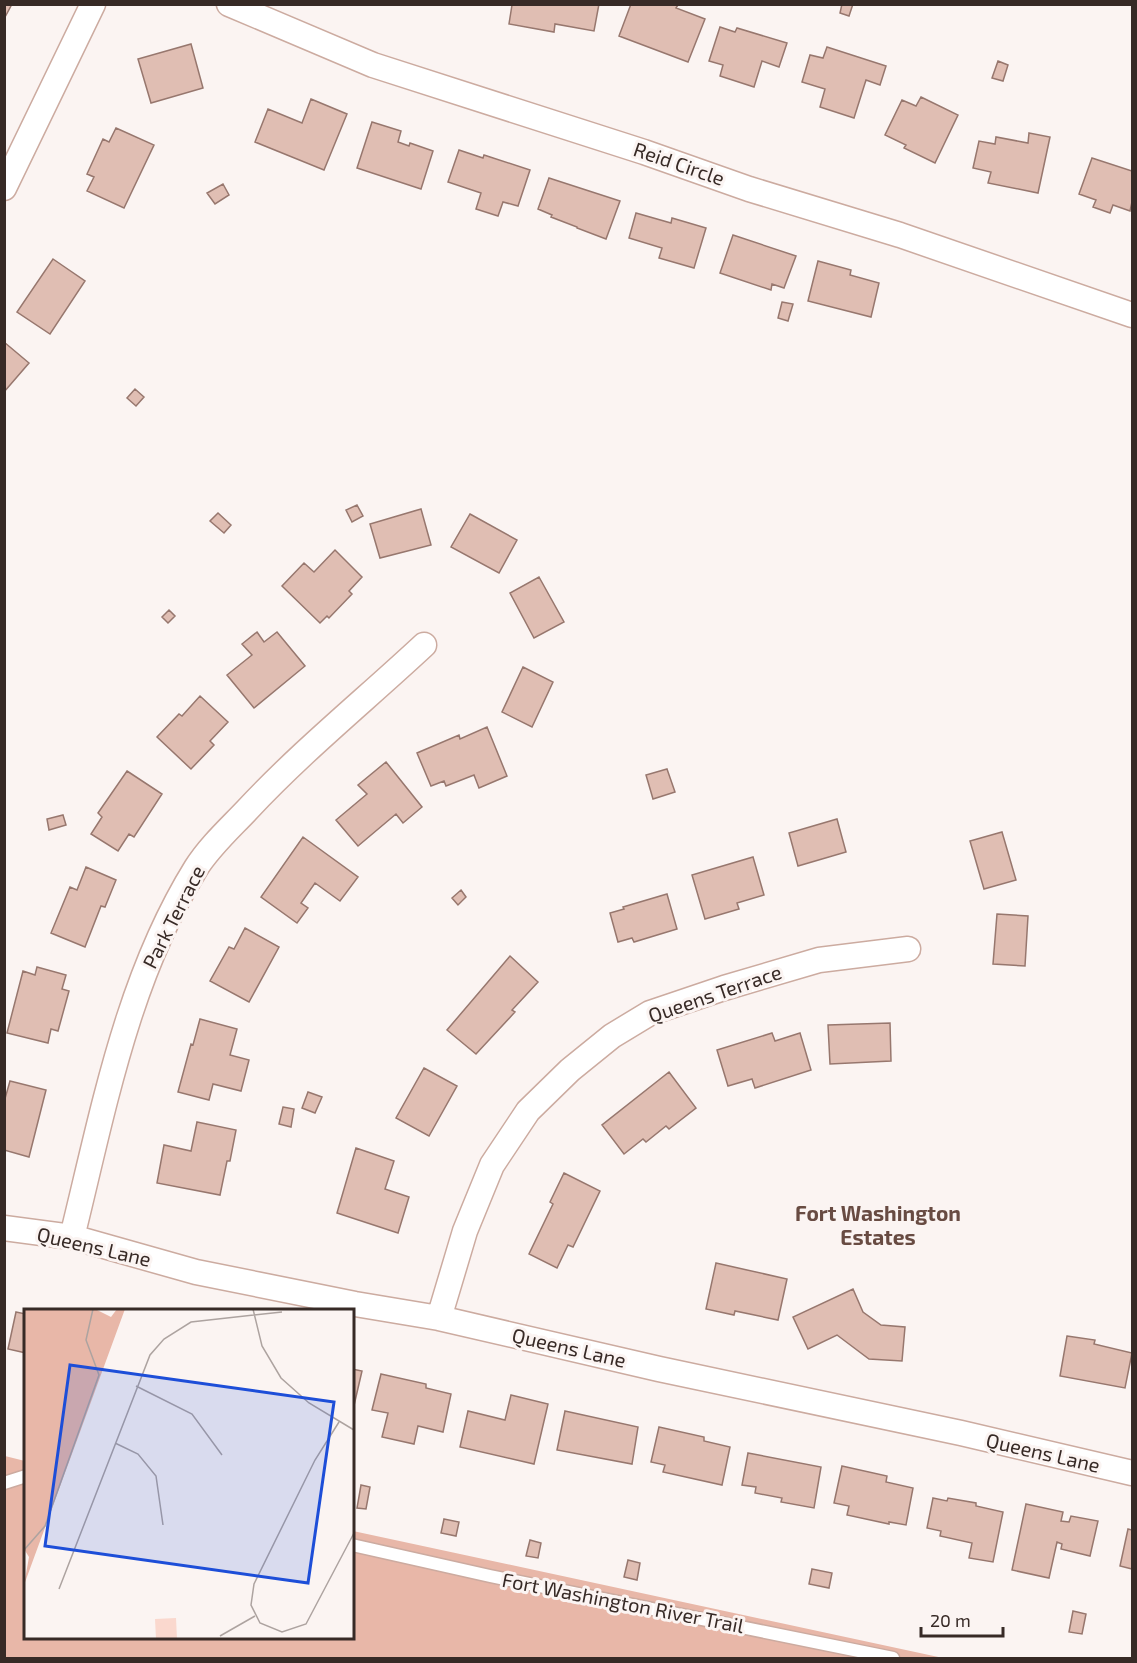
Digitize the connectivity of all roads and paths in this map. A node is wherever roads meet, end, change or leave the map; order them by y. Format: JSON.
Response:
{"nodes":[{"id":1,"x":93,"y":4,"type":"edge"},
{"id":2,"x":229,"y":4,"type":"edge"},
{"id":3,"x":4,"y":188,"type":"edge"},
{"id":4,"x":1132,"y":315,"type":"edge"},
{"id":5,"x":424,"y":645,"type":"dead end"},
{"id":6,"x":908,"y":950,"type":"dead end"},
{"id":7,"x":4,"y":1228,"type":"edge"},
{"id":8,"x":72,"y":1237,"type":"junction"},
{"id":9,"x":439,"y":1318,"type":"junction"},
{"id":10,"x":1132,"y":1473,"type":"edge"},
{"id":11,"x":24,"y":1477,"type":"edge"},
{"id":12,"x":4,"y":1483,"type":"edge"},
{"id":13,"x":354,"y":1545,"type":"edge"},
{"id":14,"x":893,"y":1659,"type":"edge"}],
"edges":[{"from":1,"to":3,"type":"street"},
{"from":2,"to":4,"type":"street","name":"Reid Circle"},
{"from":5,"to":8,"type":"street","name":"Park Terrace"},
{"from":6,"to":9,"type":"street","name":"Queens Terrace"},
{"from":7,"to":8,"type":"street","name":"Queens Lane"},
{"from":8,"to":9,"type":"street","name":"Queens Lane"},
{"from":9,"to":10,"type":"street","name":"Queens Lane"},
{"from":11,"to":12,"type":"lane"},
{"from":13,"to":14,"type":"lane","name":"Fort Washington River Trail"}]}
